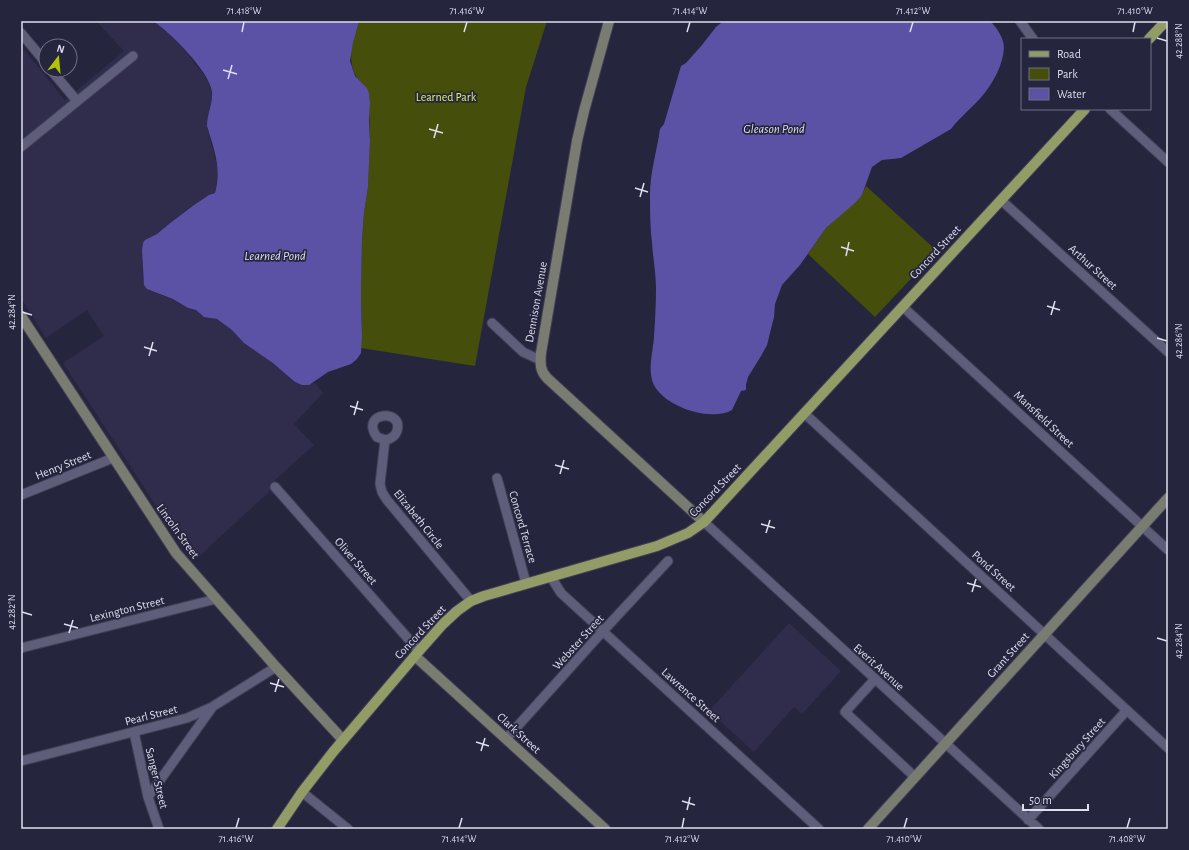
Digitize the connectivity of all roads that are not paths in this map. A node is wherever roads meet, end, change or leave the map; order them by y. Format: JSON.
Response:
{"nodes":[{"id":1,"x":609,"y":21,"type":"edge"},
{"id":2,"x":1020,"y":21,"type":"edge"},
{"id":3,"x":1165,"y":25,"type":"edge"},
{"id":4,"x":21,"y":33,"type":"edge"},
{"id":5,"x":1032,"y":38,"type":"edge"},
{"id":6,"x":1150,"y":38,"type":"edge"},
{"id":7,"x":38,"y":53,"type":"edge"},
{"id":8,"x":133,"y":56,"type":"dead end"},
{"id":9,"x":58,"y":78,"type":"edge"},
{"id":10,"x":77,"y":101,"type":"junction"},
{"id":11,"x":1084,"y":110,"type":"edge"},
{"id":12,"x":1111,"y":110,"type":"edge"},
{"id":13,"x":21,"y":147,"type":"edge"},
{"id":14,"x":1168,"y":162,"type":"edge"},
{"id":15,"x":1001,"y":200,"type":"junction"},
{"id":16,"x":903,"y":307,"type":"junction"},
{"id":17,"x":21,"y":316,"type":"edge"},
{"id":18,"x":492,"y":323,"type":"dead end"},
{"id":19,"x":1168,"y":352,"type":"edge"},
{"id":20,"x":540,"y":360,"type":"junction"},
{"id":21,"x":804,"y":413,"type":"junction"},
{"id":22,"x":385,"y":440,"type":"dead end"},
{"id":23,"x":113,"y":458,"type":"junction"},
{"id":24,"x":497,"y":478,"type":"dead end"},
{"id":25,"x":275,"y":487,"type":"dead end"},
{"id":26,"x":21,"y":495,"type":"edge"},
{"id":27,"x":1168,"y":498,"type":"edge"},
{"id":28,"x":704,"y":522,"type":"junction"},
{"id":29,"x":1142,"y":526,"type":"junction"},
{"id":30,"x":1168,"y":550,"type":"edge"},
{"id":31,"x":668,"y":561,"type":"dead end"},
{"id":32,"x":551,"y":576,"type":"junction"},
{"id":33,"x":526,"y":583,"type":"junction"},
{"id":34,"x":216,"y":599,"type":"junction"},
{"id":35,"x":471,"y":601,"type":"junction"},
{"id":36,"x":603,"y":631,"type":"junction"},
{"id":37,"x":1044,"y":633,"type":"junction"},
{"id":38,"x":21,"y":648,"type":"edge"},
{"id":39,"x":417,"y":653,"type":"junction"},
{"id":40,"x":276,"y":667,"type":"junction"},
{"id":41,"x":875,"y":679,"type":"junction"},
{"id":42,"x":212,"y":708,"type":"junction"},
{"id":43,"x":1127,"y":710,"type":"junction"},
{"id":44,"x":134,"y":732,"type":"junction"},
{"id":45,"x":506,"y":739,"type":"junction"},
{"id":46,"x":343,"y":740,"type":"junction"},
{"id":47,"x":945,"y":743,"type":"junction"},
{"id":48,"x":1168,"y":748,"type":"edge"},
{"id":49,"x":21,"y":761,"type":"edge"},
{"id":50,"x":915,"y":777,"type":"junction"},
{"id":51,"x":302,"y":792,"type":"junction"},
{"id":52,"x":148,"y":797,"type":"junction"},
{"id":53,"x":1028,"y":820,"type":"junction"},
{"id":54,"x":159,"y":829,"type":"edge"},
{"id":55,"x":277,"y":829,"type":"edge"},
{"id":56,"x":348,"y":829,"type":"edge"},
{"id":57,"x":605,"y":829,"type":"edge"},
{"id":58,"x":819,"y":829,"type":"edge"},
{"id":59,"x":868,"y":829,"type":"edge"},
{"id":60,"x":1039,"y":829,"type":"edge"}],
"edges":[{"from":1,"to":20,"type":"street","name":"Dennison Avenue"},
{"from":2,"to":5,"type":"street"},
{"from":3,"to":6,"type":"main road"},
{"from":4,"to":7,"type":"street"},
{"from":8,"to":10,"type":"street"},
{"from":9,"to":10,"type":"street"},
{"from":10,"to":13,"type":"street"},
{"from":11,"to":15,"type":"main road","name":"Concord Street"},
{"from":12,"to":14,"type":"street"},
{"from":15,"to":16,"type":"main road","name":"Concord Street"},
{"from":15,"to":19,"type":"street","name":"Arthur Street"},
{"from":16,"to":21,"type":"main road","name":"Concord Street"},
{"from":16,"to":29,"type":"street","name":"Mansfield Street"},
{"from":17,"to":23,"type":"street","name":"Lincoln Street"},
{"from":18,"to":20,"type":"street"},
{"from":20,"to":28,"type":"street","name":"Dennison Avenue"},
{"from":21,"to":28,"type":"main road","name":"Concord Street"},
{"from":21,"to":37,"type":"street","name":"Pond Street"},
{"from":22,"to":35,"type":"street","name":"Elizabeth Circle"},
{"from":23,"to":26,"type":"street","name":"Henry Street"},
{"from":23,"to":34,"type":"street","name":"Lincoln Street"},
{"from":24,"to":33,"type":"street","name":"Concord Terrace"},
{"from":25,"to":39,"type":"street","name":"Oliver Street"},
{"from":27,"to":29,"type":"street","name":"Grant Street"},
{"from":28,"to":32,"type":"main road","name":"Concord Street"},
{"from":28,"to":41,"type":"street","name":"Everit Avenue"},
{"from":29,"to":30,"type":"street","name":"Mansfield Street"},
{"from":29,"to":37,"type":"street","name":"Grant Street"},
{"from":31,"to":36,"type":"street","name":"Webster Street"},
{"from":32,"to":33,"type":"main road","name":"Concord Street"},
{"from":32,"to":36,"type":"street","name":"Lawrence Street"},
{"from":33,"to":35,"type":"main road","name":"Concord Street"},
{"from":34,"to":38,"type":"street","name":"Lexington Street"},
{"from":34,"to":40,"type":"street","name":"Lincoln Street"},
{"from":35,"to":39,"type":"main road","name":"Concord Street"},
{"from":36,"to":45,"type":"street","name":"Webster Street"},
{"from":36,"to":58,"type":"street","name":"Lawrence Street"},
{"from":37,"to":43,"type":"street","name":"Pond Street"},
{"from":37,"to":47,"type":"street","name":"Grant Street"},
{"from":39,"to":45,"type":"street","name":"Clark Street"},
{"from":39,"to":46,"type":"main road","name":"Concord Street"},
{"from":40,"to":42,"type":"street","name":"Pearl Street"},
{"from":40,"to":46,"type":"street","name":"Lincoln Street"},
{"from":41,"to":47,"type":"street","name":"Everit Avenue"},
{"from":41,"to":50,"type":"street"},
{"from":42,"to":44,"type":"street","name":"Pearl Street"},
{"from":42,"to":52,"type":"street"},
{"from":43,"to":48,"type":"street","name":"Pond Street"},
{"from":43,"to":53,"type":"street","name":"Kingsbury Street"},
{"from":44,"to":49,"type":"street","name":"Pearl Street"},
{"from":44,"to":52,"type":"street","name":"Sanger Street"},
{"from":45,"to":57,"type":"street","name":"Clark Street"},
{"from":46,"to":51,"type":"main road","name":"Concord Street"},
{"from":47,"to":50,"type":"street","name":"Grant Street"},
{"from":47,"to":53,"type":"street","name":"Everit Avenue"},
{"from":50,"to":59,"type":"street","name":"Grant Street"},
{"from":51,"to":55,"type":"main road","name":"Concord Street"},
{"from":51,"to":56,"type":"street"},
{"from":52,"to":54,"type":"street","name":"Sanger Street"},
{"from":53,"to":60,"type":"street","name":"Everit Avenue"}]}
